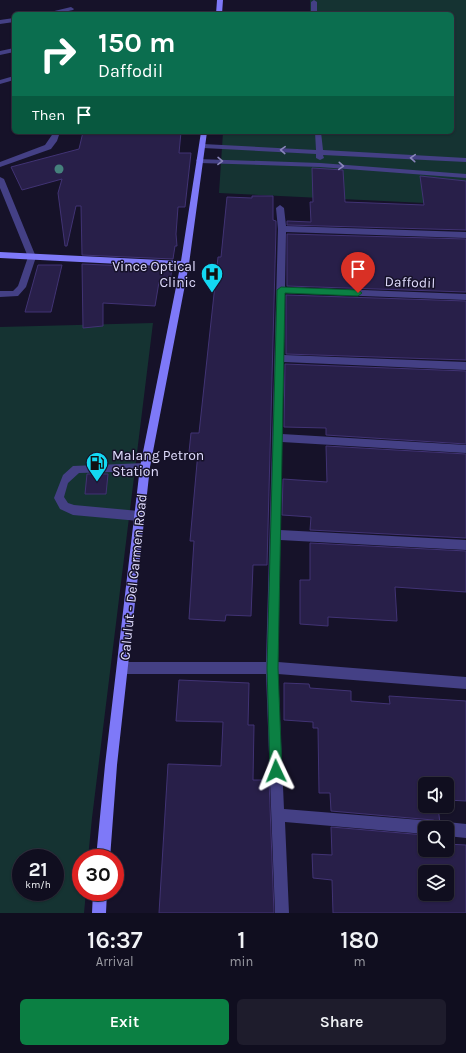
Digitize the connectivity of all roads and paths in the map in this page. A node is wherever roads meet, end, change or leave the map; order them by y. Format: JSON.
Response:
{"nodes":[{"id":1,"x":220,"y":0,"type":"edge"},
{"id":2,"x":314,"y":2,"type":"dead end"},
{"id":3,"x":72,"y":9,"type":"edge"},
{"id":4,"x":56,"y":12,"type":"edge"},
{"id":5,"x":219,"y":12,"type":"edge"},
{"id":6,"x":314,"y":12,"type":"edge"},
{"id":7,"x":12,"y":20,"type":"edge"},
{"id":8,"x":0,"y":22,"type":"edge"},
{"id":9,"x":12,"y":50,"type":"edge"},
{"id":10,"x":0,"y":53,"type":"edge"},
{"id":11,"x":12,"y":79,"type":"edge"},
{"id":12,"x":0,"y":82,"type":"edge"},
{"id":13,"x":57,"y":134,"type":"edge"},
{"id":14,"x":204,"y":134,"type":"edge"},
{"id":15,"x":318,"y":134,"type":"edge"},
{"id":16,"x":203,"y":146,"type":"junction"},
{"id":17,"x":241,"y":147,"type":"junction"},
{"id":18,"x":319,"y":152,"type":"junction"},
{"id":19,"x":427,"y":159,"type":"junction"},
{"id":20,"x":200,"y":160,"type":"junction"},
{"id":21,"x":466,"y":160,"type":"edge"},
{"id":22,"x":240,"y":161,"type":"junction"},
{"id":23,"x":0,"y":165,"type":"edge"},
{"id":24,"x":320,"y":165,"type":"junction"},
{"id":25,"x":429,"y":172,"type":"junction"},
{"id":26,"x":466,"y":176,"type":"edge"},
{"id":27,"x":0,"y":179,"type":"edge"},
{"id":28,"x":280,"y":208,"type":"dead end"},
{"id":29,"x":282,"y":229,"type":"junction"},
{"id":30,"x":466,"y":235,"type":"edge"},
{"id":31,"x":0,"y":255,"type":"edge"},
{"id":32,"x":32,"y":257,"type":"junction"},
{"id":33,"x":185,"y":264,"type":"junction"},
{"id":34,"x":281,"y":290,"type":"junction"},
{"id":35,"x":0,"y":294,"type":"edge"},
{"id":36,"x":466,"y":297,"type":"edge"},
{"id":37,"x":279,"y":358,"type":"junction"},
{"id":38,"x":466,"y":366,"type":"edge"},
{"id":39,"x":277,"y":438,"type":"junction"},
{"id":40,"x":466,"y":449,"type":"edge"},
{"id":41,"x":145,"y":468,"type":"junction"},
{"id":42,"x":139,"y":516,"type":"junction"},
{"id":43,"x":275,"y":535,"type":"junction"},
{"id":44,"x":466,"y":545,"type":"edge"},
{"id":45,"x":123,"y":668,"type":"junction"},
{"id":46,"x":272,"y":668,"type":"junction"},
{"id":47,"x":466,"y":683,"type":"edge"},
{"id":48,"x":278,"y":815,"type":"junction"},
{"id":49,"x":418,"y":827,"type":"edge"},
{"id":50,"x":454,"y":830,"type":"edge"},
{"id":51,"x":466,"y":831,"type":"edge"},
{"id":52,"x":103,"y":849,"type":"edge"},
{"id":53,"x":99,"y":901,"type":"edge"},
{"id":54,"x":98,"y":913,"type":"edge"},
{"id":55,"x":282,"y":913,"type":"edge"}],
"edges":[{"from":1,"to":5,"type":"main road"},
{"from":2,"to":6,"type":"street"},
{"from":3,"to":4,"type":"street"},
{"from":7,"to":8,"type":"street"},
{"from":9,"to":10,"type":"street"},
{"from":11,"to":12,"type":"street"},
{"from":13,"to":23,"type":"street"},
{"from":14,"to":16,"type":"main road","name":"Calulut - Del Carmen Road"},
{"from":15,"to":18,"type":"street"},
{"from":16,"to":17,"type":"street"},
{"from":16,"to":20,"type":"main road","name":"Calulut - Del Carmen Road"},
{"from":18,"to":17,"type":"street","one_way":true},
{"from":17,"to":22,"type":"street"},
{"from":19,"to":18,"type":"street","one_way":true},
{"from":18,"to":24,"type":"street"},
{"from":19,"to":21,"type":"street"},
{"from":19,"to":25,"type":"street"},
{"from":20,"to":22,"type":"street","one_way":true},
{"from":20,"to":33,"type":"main road","name":"Calulut - Del Carmen Road"},
{"from":22,"to":24,"type":"street"},
{"from":24,"to":25,"type":"street","one_way":true},
{"from":25,"to":26,"type":"street"},
{"from":27,"to":32,"type":"street"},
{"from":28,"to":29,"type":"street"},
{"from":29,"to":30,"type":"street"},
{"from":29,"to":34,"type":"street"},
{"from":31,"to":32,"type":"main road"},
{"from":32,"to":33,"type":"main road"},
{"from":32,"to":35,"type":"street"},
{"from":33,"to":41,"type":"main road","name":"Calulut - Del Carmen Road"},
{"from":34,"to":36,"type":"street","name":"Daffodil"},
{"from":34,"to":37,"type":"street"},
{"from":37,"to":38,"type":"street"},
{"from":37,"to":39,"type":"street"},
{"from":39,"to":40,"type":"street"},
{"from":39,"to":43,"type":"street"},
{"from":41,"to":42,"type":"main road","name":"Calulut - Del Carmen Road"},
{"from":41,"to":42,"type":"street"},
{"from":42,"to":45,"type":"main road","name":"Calulut - Del Carmen Road"},
{"from":43,"to":44,"type":"street"},
{"from":43,"to":46,"type":"street"},
{"from":45,"to":46,"type":"street"},
{"from":45,"to":52,"type":"main road","name":"Calulut - Del Carmen Road"},
{"from":46,"to":47,"type":"street"},
{"from":46,"to":48,"type":"street"},
{"from":48,"to":49,"type":"street"},
{"from":48,"to":55,"type":"street"},
{"from":50,"to":51,"type":"street"},
{"from":53,"to":54,"type":"main road"}]}
